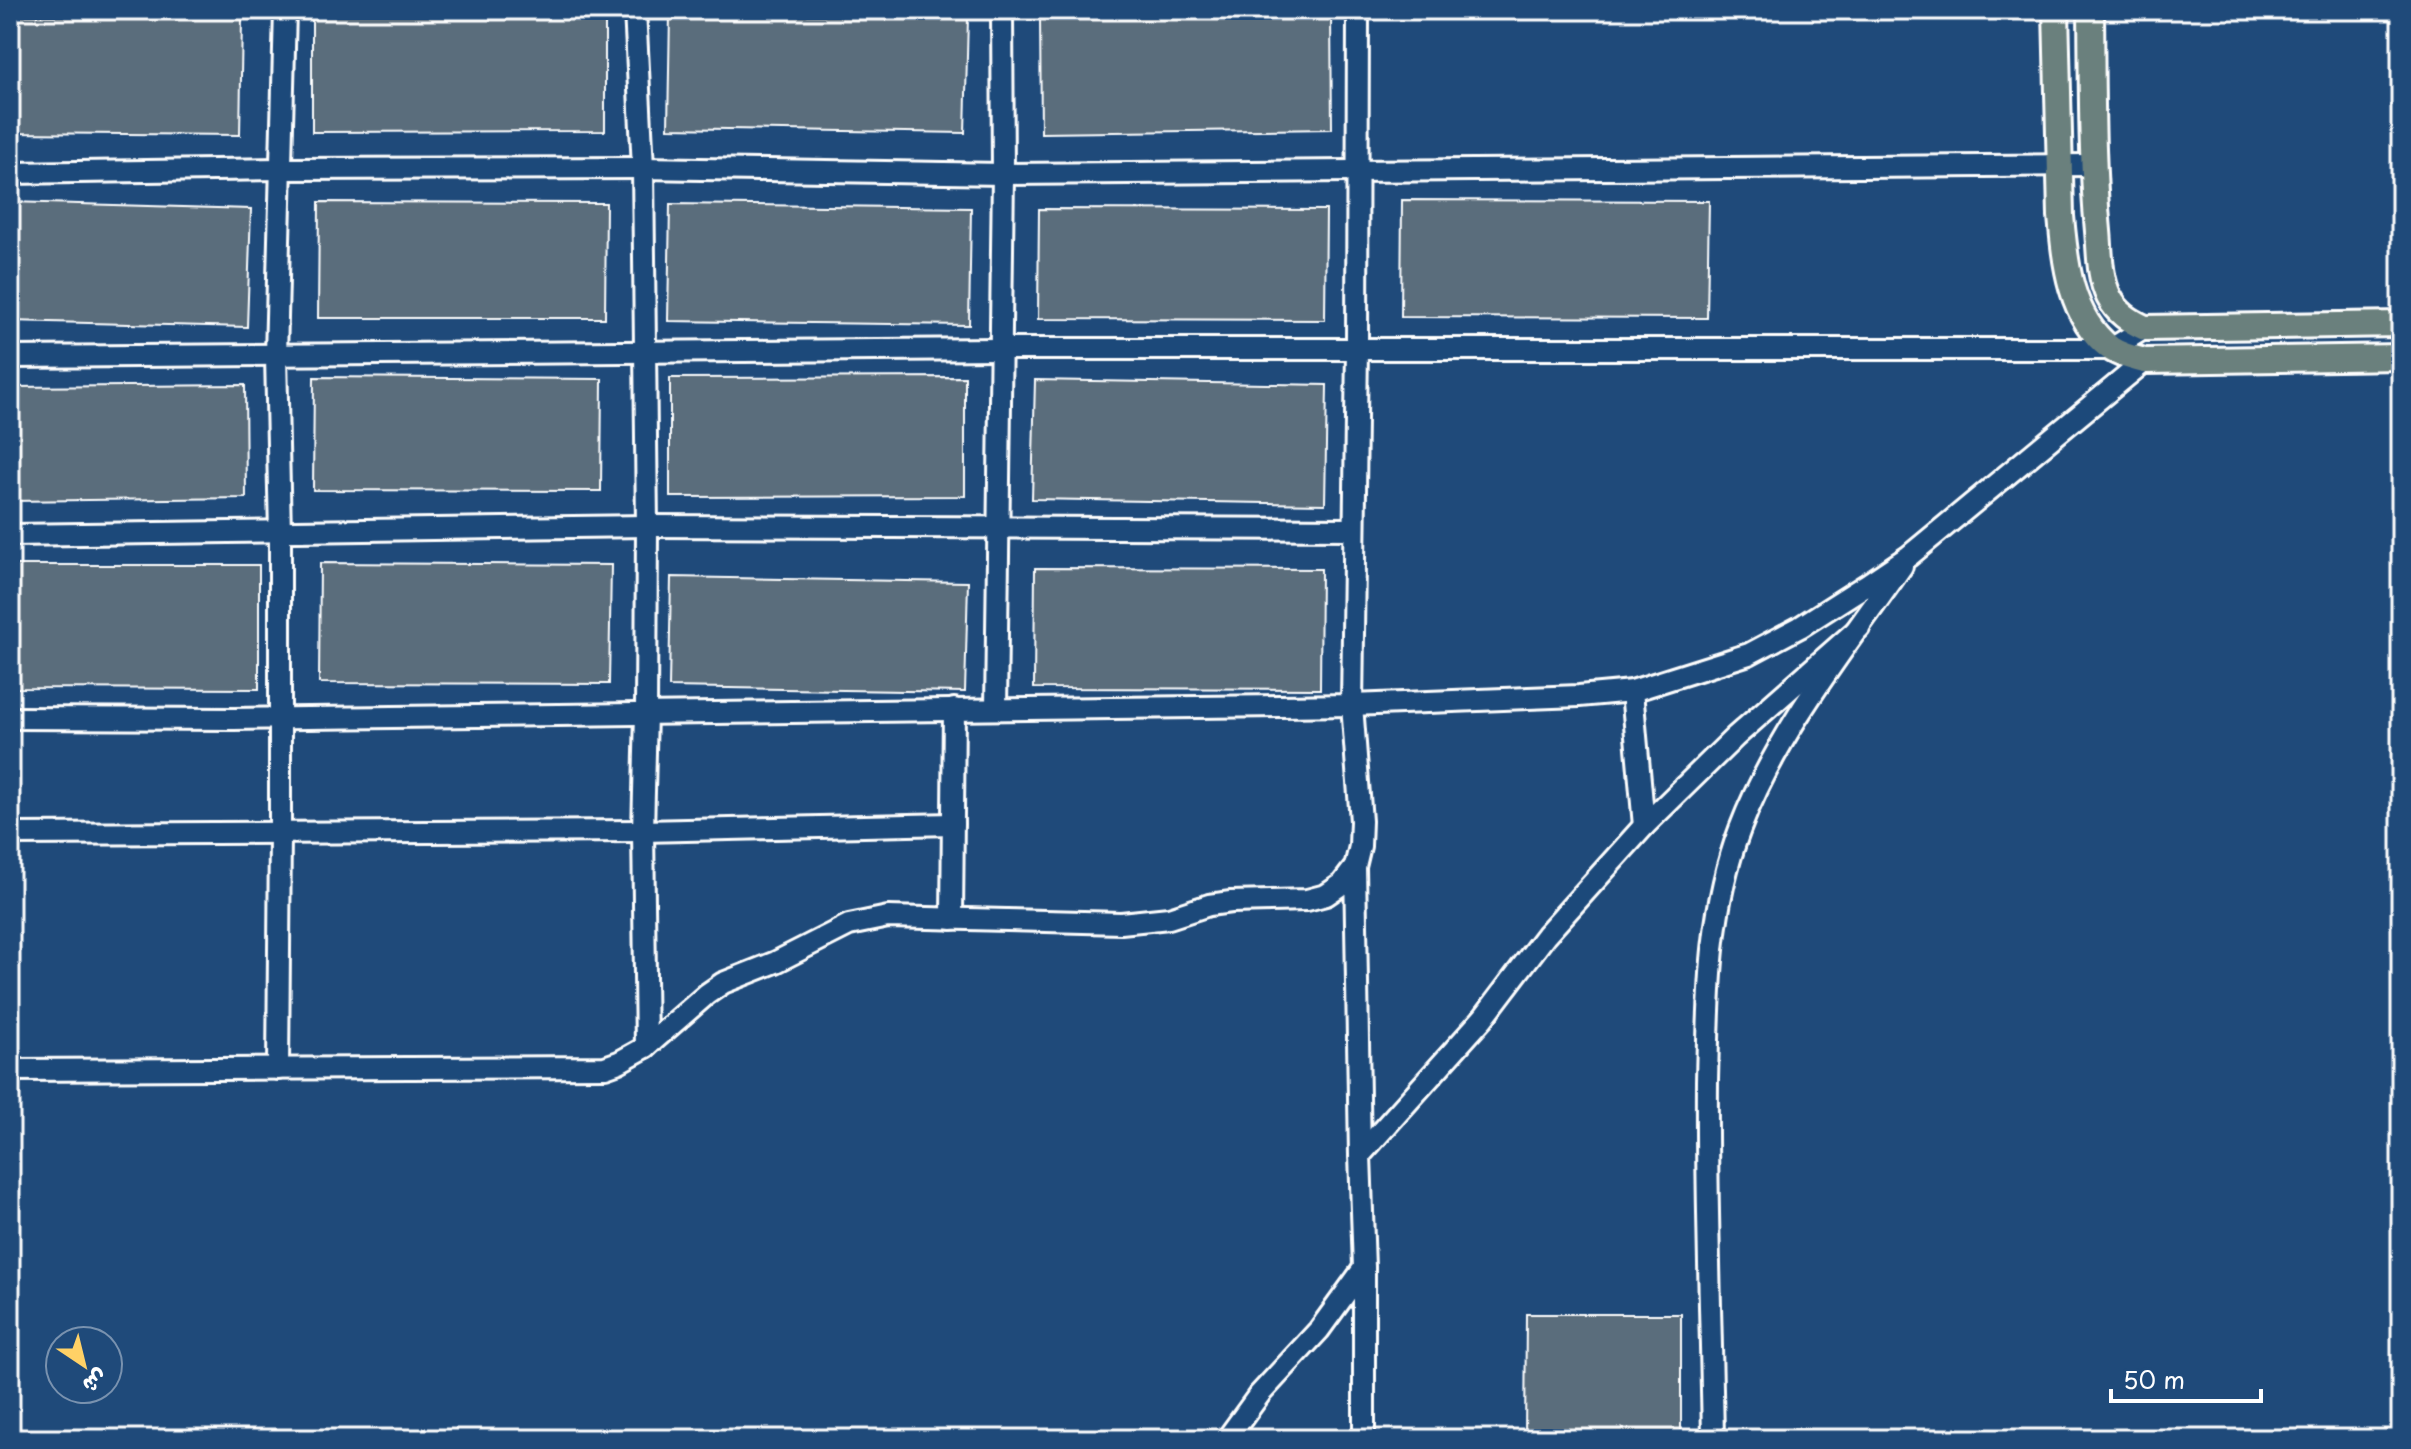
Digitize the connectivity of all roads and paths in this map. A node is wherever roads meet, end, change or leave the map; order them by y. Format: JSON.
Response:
{"nodes":[{"id":1,"x":285,"y":10,"type":"edge"},
{"id":2,"x":635,"y":10,"type":"edge"},
{"id":3,"x":1002,"y":10,"type":"edge"},
{"id":4,"x":1358,"y":10,"type":"edge"},
{"id":5,"x":2056,"y":10,"type":"edge"},
{"id":6,"x":2091,"y":10,"type":"edge"},
{"id":7,"x":2061,"y":165,"type":"junction"},
{"id":8,"x":2093,"y":165,"type":"junction"},
{"id":9,"x":643,"y":168,"type":"junction"},
{"id":10,"x":280,"y":169,"type":"junction"},
{"id":11,"x":1356,"y":171,"type":"junction"},
{"id":12,"x":10,"y":173,"type":"edge"},
{"id":13,"x":1003,"y":174,"type":"junction"},
{"id":14,"x":2401,"y":324,"type":"edge"},
{"id":15,"x":2145,"y":328,"type":"junction"},
{"id":16,"x":1357,"y":348,"type":"junction"},
{"id":17,"x":1000,"y":349,"type":"junction"},
{"id":18,"x":2111,"y":349,"type":"junction"},
{"id":19,"x":644,"y":351,"type":"junction"},
{"id":20,"x":276,"y":356,"type":"junction"},
{"id":21,"x":10,"y":357,"type":"edge"},
{"id":22,"x":2401,"y":357,"type":"edge"},
{"id":23,"x":2145,"y":361,"type":"junction"},
{"id":24,"x":647,"y":526,"type":"junction"},
{"id":25,"x":999,"y":528,"type":"junction"},
{"id":26,"x":1353,"y":529,"type":"junction"},
{"id":27,"x":280,"y":533,"type":"junction"},
{"id":28,"x":10,"y":535,"type":"edge"},
{"id":29,"x":1909,"y":556,"type":"junction"},
{"id":30,"x":1859,"y":628,"type":"junction"},
{"id":31,"x":1632,"y":691,"type":"junction"},
{"id":32,"x":1352,"y":705,"type":"junction"},
{"id":33,"x":954,"y":709,"type":"junction"},
{"id":34,"x":996,"y":709,"type":"junction"},
{"id":35,"x":646,"y":713,"type":"junction"},
{"id":36,"x":10,"y":718,"type":"edge"},
{"id":37,"x":280,"y":718,"type":"junction"},
{"id":38,"x":953,"y":824,"type":"junction"},
{"id":39,"x":1644,"y":826,"type":"junction"},
{"id":40,"x":643,"y":831,"type":"junction"},
{"id":41,"x":280,"y":832,"type":"junction"},
{"id":42,"x":10,"y":834,"type":"edge"},
{"id":43,"x":1355,"y":867,"type":"junction"},
{"id":44,"x":952,"y":919,"type":"junction"},
{"id":45,"x":646,"y":1047,"type":"junction"},
{"id":46,"x":278,"y":1069,"type":"junction"},
{"id":47,"x":10,"y":1070,"type":"edge"},
{"id":48,"x":1360,"y":1155,"type":"junction"},
{"id":49,"x":1364,"y":1268,"type":"junction"},
{"id":50,"x":1227,"y":1439,"type":"edge"},
{"id":51,"x":1364,"y":1439,"type":"edge"},
{"id":52,"x":1713,"y":1439,"type":"edge"}],
"edges":[{"from":1,"to":10,"type":"street"},
{"from":2,"to":9,"type":"street"},
{"from":3,"to":13,"type":"street"},
{"from":4,"to":11,"type":"street"},
{"from":5,"to":7,"type":"main road"},
{"from":6,"to":8,"type":"main road"},
{"from":7,"to":8,"type":"street"},
{"from":7,"to":11,"type":"street"},
{"from":7,"to":18,"type":"main road"},
{"from":8,"to":15,"type":"main road"},
{"from":9,"to":10,"type":"street"},
{"from":9,"to":13,"type":"street"},
{"from":9,"to":19,"type":"street"},
{"from":10,"to":12,"type":"street"},
{"from":10,"to":20,"type":"street"},
{"from":11,"to":13,"type":"street"},
{"from":11,"to":16,"type":"street"},
{"from":13,"to":17,"type":"street"},
{"from":14,"to":15,"type":"main road"},
{"from":15,"to":18,"type":"street"},
{"from":16,"to":17,"type":"street"},
{"from":16,"to":18,"type":"street"},
{"from":16,"to":26,"type":"street"},
{"from":17,"to":19,"type":"street"},
{"from":17,"to":25,"type":"street"},
{"from":18,"to":23,"type":"main road"},
{"from":19,"to":20,"type":"street"},
{"from":19,"to":24,"type":"street"},
{"from":20,"to":21,"type":"street"},
{"from":20,"to":27,"type":"street"},
{"from":22,"to":23,"type":"main road"},
{"from":23,"to":29,"type":"street"},
{"from":24,"to":25,"type":"street"},
{"from":24,"to":27,"type":"street"},
{"from":24,"to":35,"type":"street"},
{"from":25,"to":26,"type":"street"},
{"from":25,"to":34,"type":"street"},
{"from":26,"to":32,"type":"street"},
{"from":27,"to":28,"type":"street"},
{"from":27,"to":37,"type":"street"},
{"from":29,"to":30,"type":"street"},
{"from":29,"to":31,"type":"street"},
{"from":30,"to":39,"type":"street"},
{"from":30,"to":52,"type":"street"},
{"from":31,"to":32,"type":"street"},
{"from":31,"to":39,"type":"street"},
{"from":32,"to":34,"type":"street"},
{"from":32,"to":43,"type":"street"},
{"from":33,"to":34,"type":"street"},
{"from":33,"to":35,"type":"street"},
{"from":33,"to":38,"type":"street"},
{"from":35,"to":37,"type":"street"},
{"from":35,"to":40,"type":"street"},
{"from":36,"to":37,"type":"street"},
{"from":37,"to":41,"type":"street"},
{"from":38,"to":40,"type":"street"},
{"from":38,"to":44,"type":"street"},
{"from":39,"to":48,"type":"street"},
{"from":40,"to":41,"type":"street"},
{"from":40,"to":45,"type":"street"},
{"from":41,"to":42,"type":"street"},
{"from":41,"to":46,"type":"street"},
{"from":43,"to":44,"type":"street"},
{"from":43,"to":48,"type":"street"},
{"from":44,"to":45,"type":"street"},
{"from":45,"to":46,"type":"street"},
{"from":46,"to":47,"type":"street"},
{"from":48,"to":49,"type":"street"},
{"from":49,"to":50,"type":"street"},
{"from":49,"to":51,"type":"street"}]}
